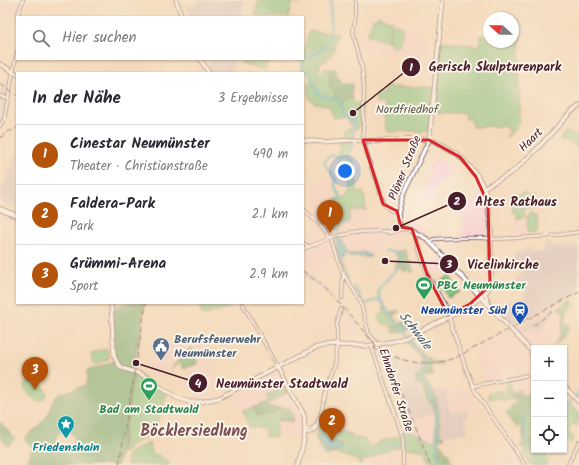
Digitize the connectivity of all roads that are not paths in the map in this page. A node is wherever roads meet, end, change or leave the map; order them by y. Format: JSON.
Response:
{"nodes":[{"id":1,"x":23,"y":0,"type":"edge"},
{"id":2,"x":176,"y":0,"type":"edge"},
{"id":3,"x":355,"y":0,"type":"edge"},
{"id":4,"x":443,"y":0,"type":"edge"},
{"id":5,"x":20,"y":16,"type":"edge"},
{"id":6,"x":182,"y":16,"type":"edge"},
{"id":7,"x":16,"y":57,"type":"edge"},
{"id":8,"x":201,"y":60,"type":"edge"},
{"id":9,"x":0,"y":64,"type":"edge"},
{"id":10,"x":13,"y":71,"type":"junction"},
{"id":11,"x":208,"y":72,"type":"edge"},
{"id":12,"x":16,"y":73,"type":"edge"},
{"id":13,"x":0,"y":96,"type":"edge"},
{"id":14,"x":8,"y":98,"type":"junction"},
{"id":15,"x":579,"y":106,"type":"edge"},
{"id":16,"x":0,"y":126,"type":"edge"},
{"id":17,"x":304,"y":140,"type":"edge"},
{"id":18,"x":363,"y":140,"type":"junction"},
{"id":19,"x":429,"y":140,"type":"junction"},
{"id":20,"x":484,"y":187,"type":"junction"},
{"id":21,"x":0,"y":208,"type":"edge"},
{"id":22,"x":304,"y":210,"type":"edge"},
{"id":23,"x":398,"y":212,"type":"junction"},
{"id":24,"x":16,"y":215,"type":"edge"},
{"id":25,"x":402,"y":228,"type":"junction"},
{"id":26,"x":413,"y":231,"type":"junction"},
{"id":27,"x":579,"y":232,"type":"edge"},
{"id":28,"x":331,"y":238,"type":"junction"},
{"id":29,"x":491,"y":238,"type":"junction"},
{"id":30,"x":430,"y":241,"type":"junction"},
{"id":31,"x":304,"y":244,"type":"edge"},
{"id":32,"x":309,"y":247,"type":"junction"},
{"id":33,"x":304,"y":249,"type":"edge"},
{"id":34,"x":343,"y":275,"type":"junction"},
{"id":35,"x":485,"y":293,"type":"junction"},
{"id":36,"x":480,"y":296,"type":"junction"},
{"id":37,"x":342,"y":298,"type":"dead end"},
{"id":38,"x":243,"y":304,"type":"edge"},
{"id":39,"x":111,"y":305,"type":"edge"},
{"id":40,"x":489,"y":306,"type":"junction"},
{"id":41,"x":341,"y":309,"type":"dead end"},
{"id":42,"x":448,"y":316,"type":"junction"},
{"id":43,"x":407,"y":336,"type":"junction"},
{"id":44,"x":377,"y":343,"type":"junction"},
{"id":45,"x":337,"y":345,"type":"junction"},
{"id":46,"x":371,"y":345,"type":"junction"},
{"id":47,"x":531,"y":351,"type":"edge"},
{"id":48,"x":278,"y":367,"type":"junction"},
{"id":49,"x":531,"y":375,"type":"edge"},
{"id":50,"x":473,"y":386,"type":"junction"},
{"id":51,"x":567,"y":389,"type":"edge"},
{"id":52,"x":579,"y":402,"type":"edge"},
{"id":53,"x":304,"y":431,"type":"junction"},
{"id":54,"x":579,"y":442,"type":"edge"},
{"id":55,"x":524,"y":464,"type":"edge"},
{"id":56,"x":298,"y":465,"type":"edge"},
{"id":57,"x":403,"y":465,"type":"edge"},
{"id":58,"x":568,"y":465,"type":"edge"}],
"edges":[{"from":1,"to":5,"type":"street"},
{"from":2,"to":6,"type":"main road"},
{"from":3,"to":18,"type":"street"},
{"from":4,"to":19,"type":"main road","name":"Plöner Straße"},
{"from":7,"to":10,"type":"street"},
{"from":8,"to":11,"type":"main road"},
{"from":9,"to":10,"type":"main road"},
{"from":10,"to":12,"type":"main road"},
{"from":10,"to":14,"type":"street"},
{"from":13,"to":14,"type":"street"},
{"from":14,"to":16,"type":"street"},
{"from":15,"to":20,"type":"main road","name":"Haart"},
{"from":17,"to":18,"type":"main road"},
{"from":18,"to":19,"type":"main road"},
{"from":18,"to":23,"type":"street"},
{"from":19,"to":20,"type":"main road"},
{"from":19,"to":23,"type":"main road","name":"Plöner Straße"},
{"from":20,"to":29,"type":"main road"},
{"from":21,"to":24,"type":"highway"},
{"from":22,"to":28,"type":"street"},
{"from":23,"to":25,"type":"main road","name":"Plöner Straße"},
{"from":25,"to":26,"type":"main road"},
{"from":25,"to":28,"type":"street"},
{"from":26,"to":30,"type":"main road"},
{"from":26,"to":42,"type":"street"},
{"from":27,"to":29,"type":"street"},
{"from":28,"to":32,"type":"street"},
{"from":28,"to":34,"type":"street"},
{"from":29,"to":30,"type":"street"},
{"from":29,"to":35,"type":"main road"},
{"from":29,"to":36,"type":"main road"},
{"from":30,"to":36,"type":"main road"},
{"from":31,"to":32,"type":"street"},
{"from":32,"to":33,"type":"street"},
{"from":34,"to":37,"type":"street"},
{"from":34,"to":44,"type":"street"},
{"from":35,"to":36,"type":"main road"},
{"from":35,"to":40,"type":"main road"},
{"from":36,"to":40,"type":"main road"},
{"from":36,"to":42,"type":"main road"},
{"from":38,"to":48,"type":"street"},
{"from":39,"to":48,"type":"main road"},
{"from":40,"to":47,"type":"main road"},
{"from":41,"to":45,"type":"street"},
{"from":42,"to":43,"type":"main road"},
{"from":42,"to":50,"type":"street"},
{"from":43,"to":44,"type":"main road"},
{"from":43,"to":46,"type":"main road"},
{"from":44,"to":46,"type":"main road"},
{"from":45,"to":46,"type":"main road"},
{"from":45,"to":48,"type":"main road"},
{"from":45,"to":53,"type":"street"},
{"from":46,"to":57,"type":"street","name":"Ehndorfer Straße"},
{"from":48,"to":53,"type":"main road"},
{"from":49,"to":50,"type":"street"},
{"from":50,"to":55,"type":"street"},
{"from":51,"to":52,"type":"main road"},
{"from":53,"to":56,"type":"main road"},
{"from":54,"to":58,"type":"street"}]}
